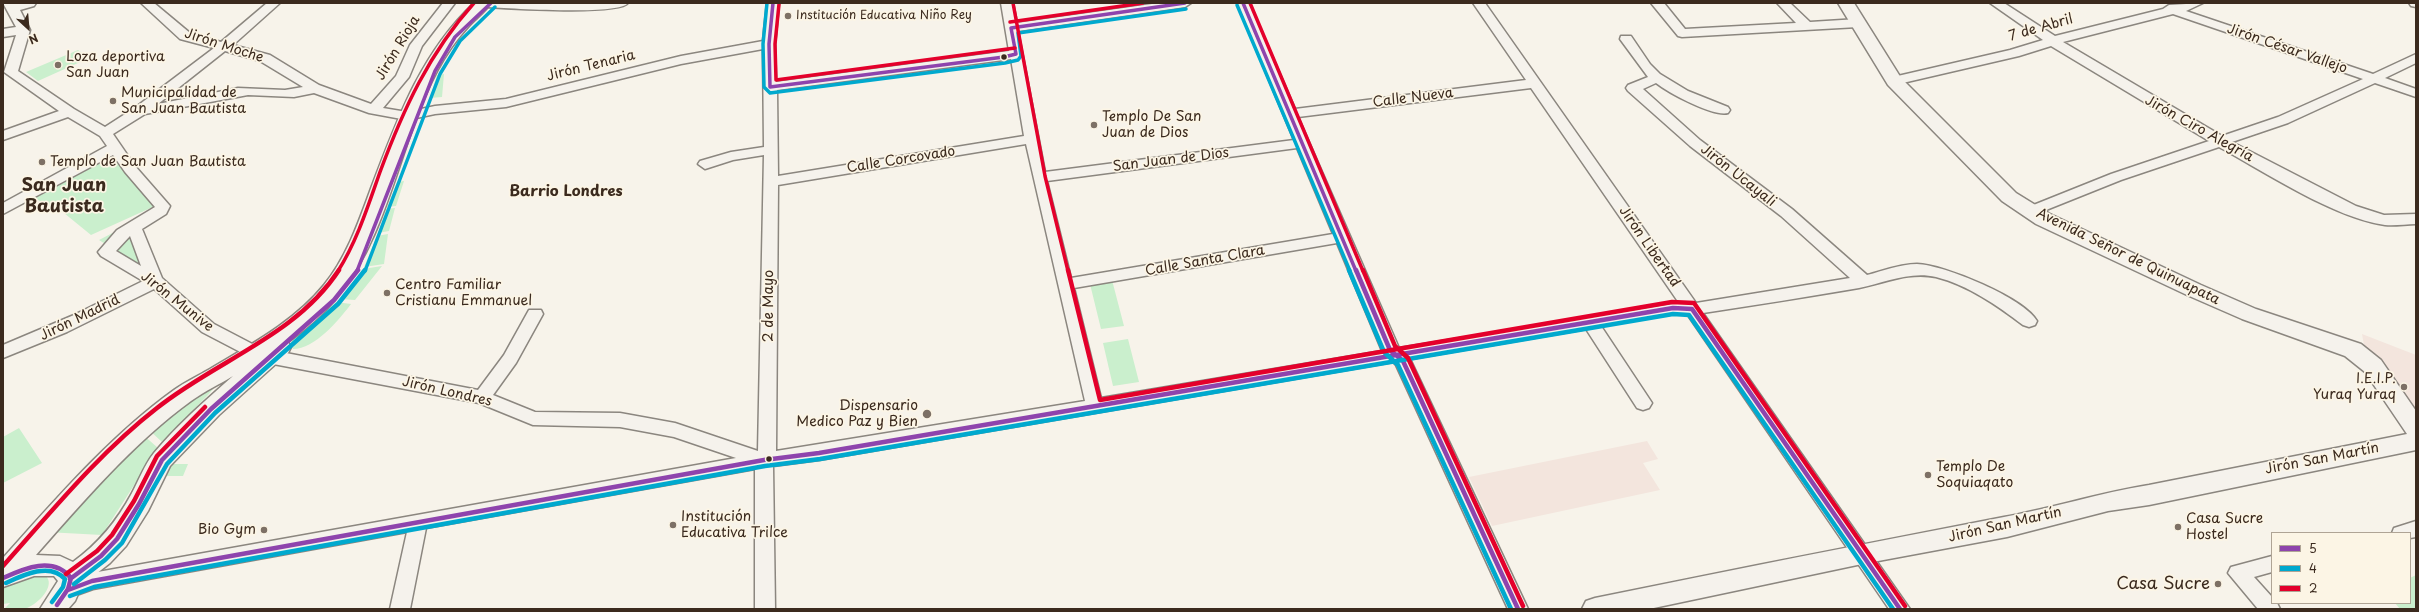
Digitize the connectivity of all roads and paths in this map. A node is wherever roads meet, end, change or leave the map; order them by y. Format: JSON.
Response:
{"nodes":[{"id":1,"x":30,"y":3,"type":"edge"},
{"id":2,"x":147,"y":3,"type":"edge"},
{"id":3,"x":274,"y":3,"type":"edge"},
{"id":4,"x":449,"y":3,"type":"edge"},
{"id":5,"x":485,"y":3,"type":"edge"},
{"id":6,"x":491,"y":3,"type":"edge"},
{"id":7,"x":622,"y":3,"type":"edge"},
{"id":8,"x":773,"y":3,"type":"edge"},
{"id":9,"x":1007,"y":3,"type":"edge"},
{"id":10,"x":1185,"y":3,"type":"edge"},
{"id":11,"x":1243,"y":3,"type":"edge"},
{"id":12,"x":1479,"y":3,"type":"edge"},
{"id":13,"x":1660,"y":3,"type":"edge"},
{"id":14,"x":1783,"y":3,"type":"edge"},
{"id":15,"x":1846,"y":3,"type":"edge"},
{"id":16,"x":1996,"y":3,"type":"edge"},
{"id":17,"x":2160,"y":3,"type":"edge"},
{"id":18,"x":2197,"y":3,"type":"edge"},
{"id":19,"x":10,"y":5,"type":"edge"},
{"id":20,"x":2172,"y":11,"type":"junction"},
{"id":21,"x":1858,"y":23,"type":"junction"},
{"id":22,"x":1808,"y":27,"type":"junction"},
{"id":23,"x":1011,"y":28,"type":"junction"},
{"id":24,"x":24,"y":30,"type":"junction"},
{"id":25,"x":3,"y":33,"type":"edge"},
{"id":26,"x":1626,"y":39,"type":"dead end"},
{"id":27,"x":2051,"y":41,"type":"junction"},
{"id":28,"x":769,"y":44,"type":"junction"},
{"id":29,"x":224,"y":46,"type":"junction"},
{"id":30,"x":1016,"y":54,"type":"junction"},
{"id":31,"x":2416,"y":58,"type":"edge"},
{"id":32,"x":1657,"y":78,"type":"junction"},
{"id":33,"x":2373,"y":78,"type":"junction"},
{"id":34,"x":1894,"y":81,"type":"junction"},
{"id":35,"x":1535,"y":83,"type":"junction"},
{"id":36,"x":770,"y":87,"type":"junction"},
{"id":37,"x":314,"y":88,"type":"junction"},
{"id":38,"x":2416,"y":93,"type":"edge"},
{"id":39,"x":141,"y":110,"type":"junction"},
{"id":40,"x":374,"y":110,"type":"junction"},
{"id":41,"x":1723,"y":110,"type":"dead end"},
{"id":42,"x":69,"y":112,"type":"junction"},
{"id":43,"x":1292,"y":114,"type":"junction"},
{"id":44,"x":413,"y":115,"type":"junction"},
{"id":45,"x":105,"y":133,"type":"junction"},
{"id":46,"x":3,"y":136,"type":"edge"},
{"id":47,"x":1032,"y":139,"type":"junction"},
{"id":48,"x":2218,"y":141,"type":"junction"},
{"id":49,"x":1304,"y":143,"type":"junction"},
{"id":50,"x":114,"y":148,"type":"junction"},
{"id":51,"x":771,"y":150,"type":"junction"},
{"id":52,"x":705,"y":164,"type":"dead end"},
{"id":53,"x":1039,"y":177,"type":"junction"},
{"id":54,"x":770,"y":182,"type":"junction"},
{"id":55,"x":3,"y":208,"type":"edge"},
{"id":56,"x":2031,"y":211,"type":"junction"},
{"id":57,"x":2416,"y":219,"type":"edge"},
{"id":58,"x":134,"y":227,"type":"junction"},
{"id":59,"x":1344,"y":237,"type":"junction"},
{"id":60,"x":155,"y":281,"type":"junction"},
{"id":61,"x":1863,"y":281,"type":"junction"},
{"id":62,"x":1066,"y":284,"type":"junction"},
{"id":63,"x":1692,"y":309,"type":"junction"},
{"id":64,"x":535,"y":314,"type":"dead end"},
{"id":65,"x":2029,"y":321,"type":"dead end"},
{"id":66,"x":1590,"y":322,"type":"junction"},
{"id":67,"x":3,"y":352,"type":"edge"},
{"id":68,"x":261,"y":354,"type":"junction"},
{"id":69,"x":1396,"y":356,"type":"junction"},
{"id":70,"x":482,"y":398,"type":"junction"},
{"id":71,"x":1643,"y":403,"type":"dead end"},
{"id":72,"x":1094,"y":407,"type":"junction"},
{"id":73,"x":2416,"y":429,"type":"edge"},
{"id":74,"x":2416,"y":441,"type":"edge"},
{"id":75,"x":764,"y":460,"type":"junction"},
{"id":76,"x":418,"y":523,"type":"junction"},
{"id":77,"x":2416,"y":529,"type":"edge"},
{"id":78,"x":2405,"y":532,"type":"edge"},
{"id":79,"x":1862,"y":554,"type":"junction"},
{"id":80,"x":2271,"y":564,"type":"edge"},
{"id":81,"x":3,"y":576,"type":"edge"},
{"id":82,"x":69,"y":585,"type":"junction"},
{"id":83,"x":53,"y":609,"type":"edge"},
{"id":84,"x":400,"y":609,"type":"edge"},
{"id":85,"x":765,"y":609,"type":"edge"},
{"id":86,"x":1518,"y":609,"type":"edge"},
{"id":87,"x":1595,"y":609,"type":"edge"},
{"id":88,"x":1900,"y":609,"type":"edge"},
{"id":89,"x":2270,"y":609,"type":"edge"}],
"edges":[{"from":1,"to":19,"type":"street"},
{"from":2,"to":29,"type":"street","name":"Jirón Moche"},
{"from":3,"to":29,"type":"street"},
{"from":4,"to":40,"type":"street","name":"Jirón Rioja"},
{"from":5,"to":6,"type":"street"},
{"from":5,"to":44,"type":"street"},
{"from":6,"to":7,"type":"street"},
{"from":6,"to":44,"type":"street"},
{"from":8,"to":28,"type":"street","name":"2 de Mayo"},
{"from":9,"to":23,"type":"street"},
{"from":10,"to":23,"type":"street"},
{"from":11,"to":43,"type":"street"},
{"from":12,"to":35,"type":"street","name":"Jirón Libertad"},
{"from":13,"to":22,"type":"street"},
{"from":14,"to":22,"type":"street"},
{"from":15,"to":21,"type":"street","name":"Avenida Señor de Quinuapata"},
{"from":16,"to":27,"type":"street","name":"Jirón Ciro Alegría"},
{"from":17,"to":20,"type":"street","name":"Jirón César Vallejo"},
{"from":18,"to":20,"type":"street","name":"7 de Abril"},
{"from":19,"to":24,"type":"street"},
{"from":20,"to":27,"type":"street","name":"7 de Abril"},
{"from":20,"to":33,"type":"street","name":"Jirón César Vallejo"},
{"from":21,"to":22,"type":"street"},
{"from":21,"to":34,"type":"street","name":"Avenida Señor de Quinuapata"},
{"from":23,"to":30,"type":"street"},
{"from":24,"to":25,"type":"street"},
{"from":24,"to":42,"type":"street"},
{"from":26,"to":32,"type":"street"},
{"from":27,"to":34,"type":"street","name":"7 de Abril"},
{"from":27,"to":48,"type":"street","name":"Jirón Ciro Alegría"},
{"from":28,"to":36,"type":"street","name":"2 de Mayo"},
{"from":28,"to":44,"type":"street","name":"Jirón Tenaria"},
{"from":29,"to":37,"type":"street","name":"Jirón Moche"},
{"from":29,"to":39,"type":"street"},
{"from":30,"to":36,"type":"street"},
{"from":30,"to":47,"type":"street"},
{"from":31,"to":33,"type":"street"},
{"from":32,"to":41,"type":"street"},
{"from":32,"to":61,"type":"street","name":"Jirón Ucayali"},
{"from":33,"to":38,"type":"street","name":"Jirón César Vallejo"},
{"from":33,"to":48,"type":"street"},
{"from":34,"to":56,"type":"street","name":"Avenida Señor de Quinuapata"},
{"from":35,"to":43,"type":"street","name":"Calle Nueva"},
{"from":35,"to":63,"type":"street","name":"Jirón Libertad"},
{"from":36,"to":51,"type":"street","name":"2 de Mayo"},
{"from":37,"to":39,"type":"street"},
{"from":37,"to":40,"type":"street","name":"Jirón Moche"},
{"from":39,"to":45,"type":"street"},
{"from":40,"to":44,"type":"street","name":"Jirón Moche"},
{"from":42,"to":45,"type":"street"},
{"from":42,"to":46,"type":"street"},
{"from":43,"to":49,"type":"street"},
{"from":44,"to":68,"type":"street"},
{"from":45,"to":50,"type":"street"},
{"from":47,"to":53,"type":"street"},
{"from":47,"to":54,"type":"street","name":"Calle Corcovado"},
{"from":48,"to":56,"type":"street"},
{"from":48,"to":57,"type":"street","name":"Jirón Ciro Alegría"},
{"from":49,"to":53,"type":"street","name":"San Juan de Dios"},
{"from":49,"to":59,"type":"street"},
{"from":50,"to":55,"type":"street"},
{"from":50,"to":58,"type":"street","name":"Jirón Munive"},
{"from":51,"to":52,"type":"street"},
{"from":51,"to":54,"type":"street","name":"2 de Mayo"},
{"from":53,"to":62,"type":"street"},
{"from":54,"to":75,"type":"street","name":"2 de Mayo"},
{"from":56,"to":73,"type":"street","name":"Avenida Señor de Quinuapata"},
{"from":58,"to":60,"type":"street"},
{"from":58,"to":60,"type":"street","name":"Jirón Munive"},
{"from":59,"to":62,"type":"street","name":"Calle Santa Clara"},
{"from":59,"to":69,"type":"street"},
{"from":60,"to":67,"type":"street","name":"Jirón Madrid"},
{"from":60,"to":68,"type":"street","name":"Jirón Munive"},
{"from":61,"to":63,"type":"street"},
{"from":61,"to":65,"type":"street"},
{"from":62,"to":72,"type":"street"},
{"from":63,"to":66,"type":"street"},
{"from":63,"to":79,"type":"street","name":"Jirón Libertad"},
{"from":64,"to":70,"type":"street"},
{"from":66,"to":69,"type":"street"},
{"from":66,"to":71,"type":"street"},
{"from":68,"to":70,"type":"street","name":"Jirón Londres"},
{"from":68,"to":81,"type":"street"},
{"from":68,"to":82,"type":"street"},
{"from":69,"to":72,"type":"street"},
{"from":69,"to":86,"type":"street"},
{"from":70,"to":75,"type":"street","name":"Jirón Londres"},
{"from":72,"to":75,"type":"street"},
{"from":74,"to":79,"type":"street","name":"Jirón San Martín"},
{"from":75,"to":76,"type":"street"},
{"from":75,"to":85,"type":"street","name":"2 de Mayo"},
{"from":76,"to":82,"type":"street"},
{"from":76,"to":84,"type":"street"},
{"from":77,"to":78,"type":"street"},
{"from":79,"to":87,"type":"street","name":"Jirón San Martín"},
{"from":79,"to":88,"type":"street","name":"Jirón Libertad"},
{"from":80,"to":89,"type":"street"},
{"from":81,"to":82,"type":"street"},
{"from":82,"to":83,"type":"street"}]}
